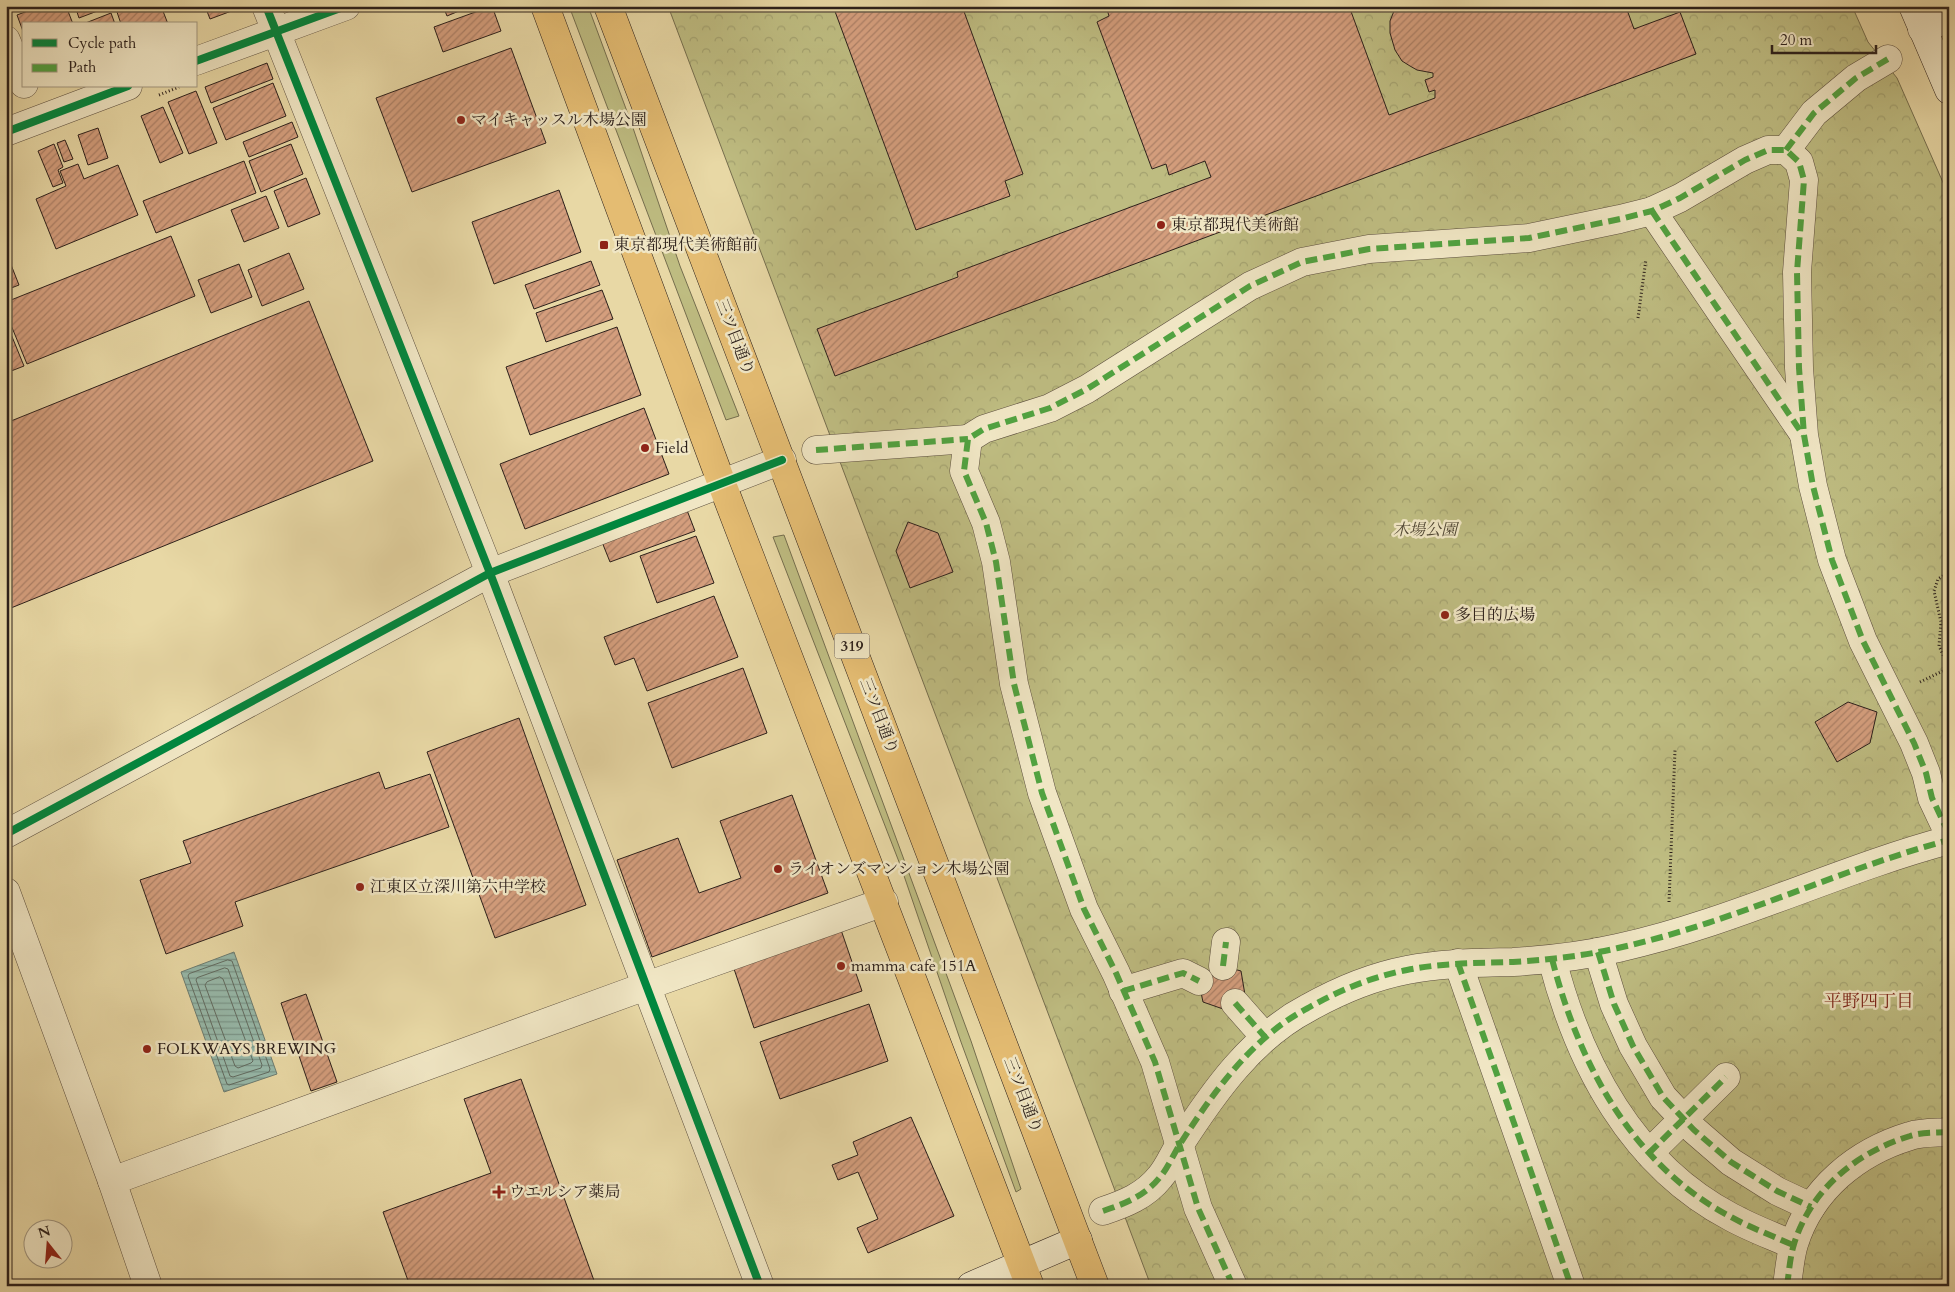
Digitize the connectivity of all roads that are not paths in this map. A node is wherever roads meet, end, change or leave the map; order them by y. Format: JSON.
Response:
{"nodes":[{"id":1,"x":266,"y":6,"type":"edge"},
{"id":2,"x":346,"y":6,"type":"edge"},
{"id":3,"x":545,"y":6,"type":"edge"},
{"id":4,"x":608,"y":6,"type":"edge"},
{"id":5,"x":1918,"y":18,"type":"edge"},
{"id":6,"x":1949,"y":18,"type":"edge"},
{"id":7,"x":275,"y":32,"type":"junction"},
{"id":8,"x":6,"y":40,"type":"edge"},
{"id":9,"x":198,"y":60,"type":"edge"},
{"id":10,"x":1888,"y":60,"type":"dead end"},
{"id":11,"x":22,"y":80,"type":"edge"},
{"id":12,"x":25,"y":88,"type":"edge"},
{"id":13,"x":123,"y":88,"type":"edge"},
{"id":14,"x":1949,"y":90,"type":"edge"},
{"id":15,"x":38,"y":120,"type":"junction"},
{"id":16,"x":6,"y":132,"type":"edge"},
{"id":17,"x":1786,"y":150,"type":"junction"},
{"id":18,"x":1652,"y":211,"type":"junction"},
{"id":19,"x":1804,"y":435,"type":"junction"},
{"id":20,"x":968,"y":440,"type":"junction"},
{"id":21,"x":816,"y":450,"type":"dead end"},
{"id":22,"x":782,"y":460,"type":"junction"},
{"id":23,"x":722,"y":484,"type":"junction"},
{"id":24,"x":490,"y":573,"type":"junction"},
{"id":25,"x":6,"y":834,"type":"edge"},
{"id":26,"x":1949,"y":834,"type":"edge"},
{"id":27,"x":1949,"y":840,"type":"edge"},
{"id":28,"x":6,"y":892,"type":"edge"},
{"id":29,"x":884,"y":902,"type":"junction"},
{"id":30,"x":1598,"y":952,"type":"junction"},
{"id":31,"x":1552,"y":959,"type":"junction"},
{"id":32,"x":1458,"y":963,"type":"junction"},
{"id":33,"x":1199,"y":981,"type":"dead end"},
{"id":34,"x":646,"y":986,"type":"junction"},
{"id":35,"x":1123,"y":991,"type":"junction"},
{"id":36,"x":1235,"y":1003,"type":"dead end"},
{"id":37,"x":1265,"y":1037,"type":"junction"},
{"id":38,"x":1726,"y":1076,"type":"dead end"},
{"id":39,"x":1684,"y":1118,"type":"junction"},
{"id":40,"x":1949,"y":1132,"type":"edge"},
{"id":41,"x":1180,"y":1144,"type":"junction"},
{"id":42,"x":1649,"y":1153,"type":"junction"},
{"id":43,"x":112,"y":1181,"type":"junction"},
{"id":44,"x":1811,"y":1207,"type":"junction"},
{"id":45,"x":1103,"y":1212,"type":"dead end"},
{"id":46,"x":1078,"y":1240,"type":"junction"},
{"id":47,"x":1793,"y":1245,"type":"junction"},
{"id":48,"x":1025,"y":1274,"type":"edge"},
{"id":49,"x":148,"y":1286,"type":"edge"},
{"id":50,"x":760,"y":1286,"type":"edge"},
{"id":51,"x":971,"y":1286,"type":"edge"},
{"id":52,"x":1095,"y":1286,"type":"edge"},
{"id":53,"x":1233,"y":1286,"type":"edge"},
{"id":54,"x":1572,"y":1286,"type":"edge"},
{"id":55,"x":1787,"y":1286,"type":"edge"}],
"edges":[{"from":1,"to":7,"type":"street"},
{"from":2,"to":7,"type":"street"},
{"from":3,"to":23,"type":"main road"},
{"from":4,"to":22,"type":"main road","name":"三ツ目通り","number":"319"},
{"from":5,"to":6,"type":"street"},
{"from":5,"to":14,"type":"street"},
{"from":7,"to":9,"type":"street"},
{"from":7,"to":24,"type":"street"},
{"from":8,"to":11,"type":"street"},
{"from":10,"to":17,"type":"street"},
{"from":12,"to":15,"type":"street"},
{"from":13,"to":15,"type":"street"},
{"from":15,"to":16,"type":"street"},
{"from":17,"to":18,"type":"street"},
{"from":17,"to":19,"type":"street"},
{"from":18,"to":19,"type":"street"},
{"from":18,"to":20,"type":"street"},
{"from":19,"to":26,"type":"street"},
{"from":20,"to":21,"type":"street"},
{"from":20,"to":35,"type":"street"},
{"from":22,"to":23,"type":"street"},
{"from":22,"to":46,"type":"main road","name":"三ツ目通り","number":"319"},
{"from":23,"to":24,"type":"street"},
{"from":23,"to":29,"type":"main road"},
{"from":24,"to":25,"type":"street"},
{"from":24,"to":34,"type":"street"},
{"from":27,"to":30,"type":"street"},
{"from":28,"to":43,"type":"street"},
{"from":29,"to":34,"type":"street"},
{"from":29,"to":48,"type":"main road"},
{"from":30,"to":31,"type":"street"},
{"from":30,"to":39,"type":"street"},
{"from":31,"to":32,"type":"street"},
{"from":31,"to":42,"type":"street"},
{"from":32,"to":37,"type":"street"},
{"from":32,"to":54,"type":"street"},
{"from":33,"to":35,"type":"street"},
{"from":34,"to":43,"type":"street"},
{"from":34,"to":50,"type":"street"},
{"from":35,"to":41,"type":"street"},
{"from":36,"to":37,"type":"street"},
{"from":37,"to":41,"type":"street"},
{"from":38,"to":39,"type":"street"},
{"from":39,"to":42,"type":"street"},
{"from":39,"to":44,"type":"street"},
{"from":40,"to":44,"type":"street"},
{"from":41,"to":45,"type":"street"},
{"from":41,"to":53,"type":"street"},
{"from":42,"to":47,"type":"street"},
{"from":43,"to":49,"type":"street"},
{"from":44,"to":47,"type":"street"},
{"from":46,"to":48,"type":"street"},
{"from":46,"to":52,"type":"main road","name":"三ツ目通り","number":"319"},
{"from":47,"to":55,"type":"street"},
{"from":48,"to":51,"type":"street"}]}
